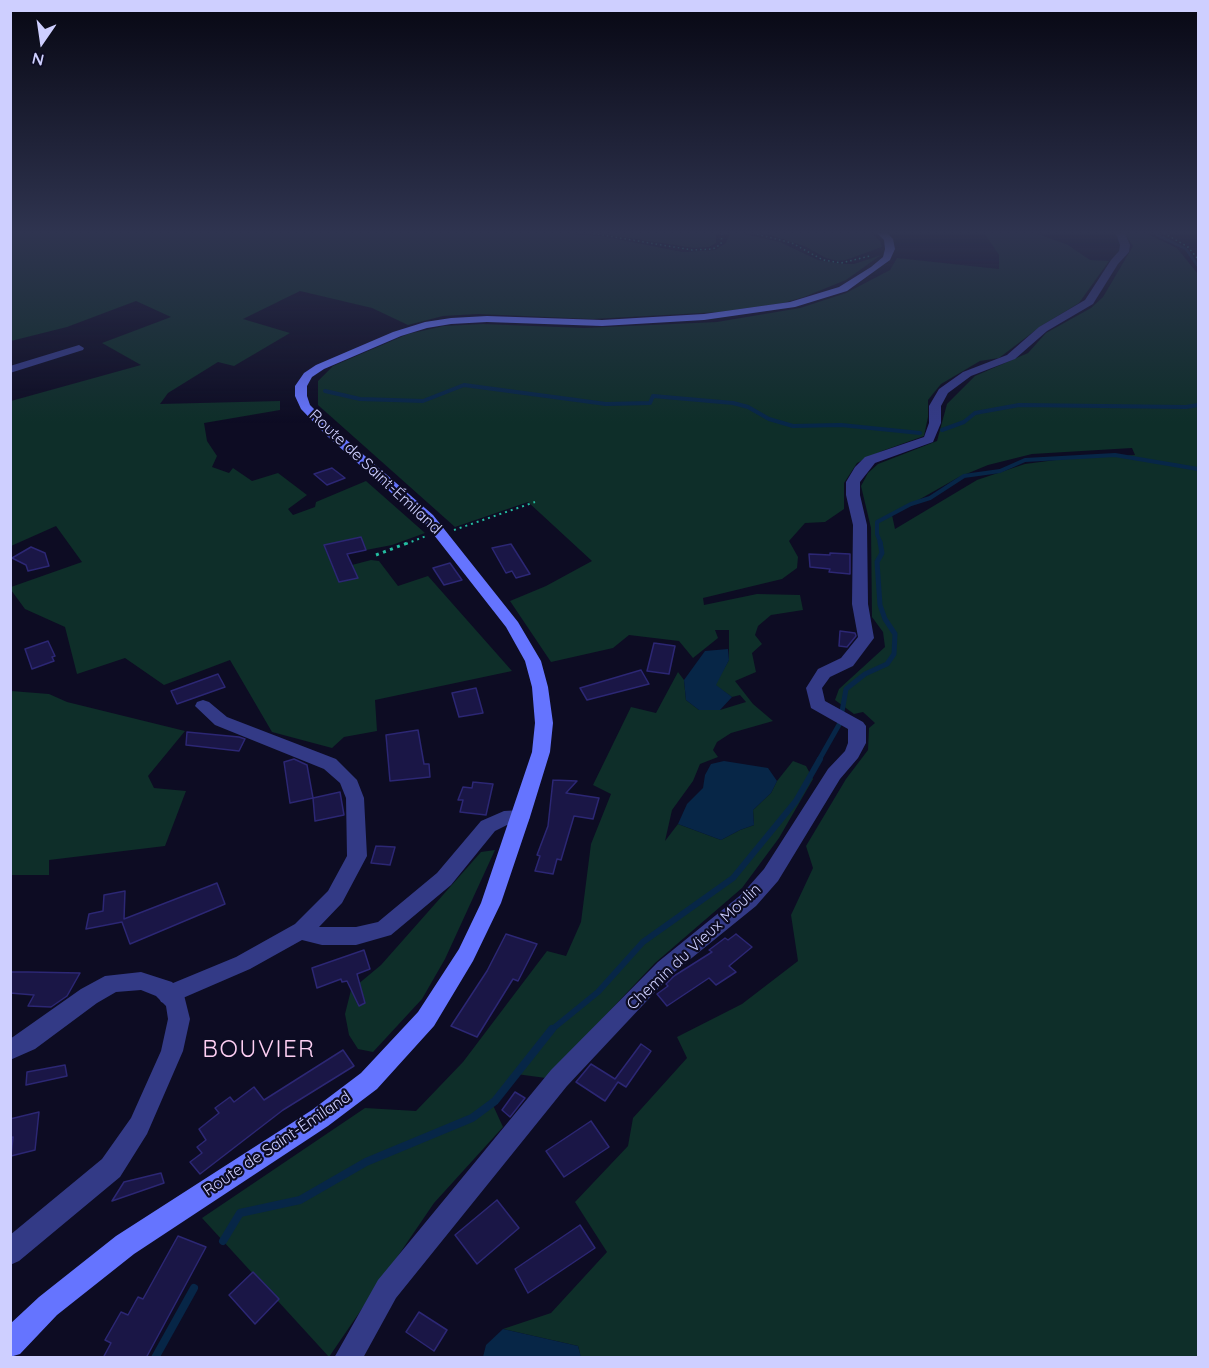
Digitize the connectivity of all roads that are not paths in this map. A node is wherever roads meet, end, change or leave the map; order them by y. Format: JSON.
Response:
{"nodes":[{"id":1,"x":824,"y":295,"type":"edge"},
{"id":2,"x":1093,"y":295,"type":"edge"},
{"id":3,"x":79,"y":348,"type":"dead end"},
{"id":4,"x":10,"y":370,"type":"edge"},
{"id":5,"x":203,"y":706,"type":"dead end"},
{"id":6,"x":522,"y":817,"type":"junction"},
{"id":7,"x":299,"y":931,"type":"junction"},
{"id":8,"x":169,"y":996,"type":"junction"},
{"id":9,"x":10,"y":1050,"type":"edge"},
{"id":10,"x":10,"y":1252,"type":"edge"},
{"id":11,"x":10,"y":1344,"type":"edge"},
{"id":12,"x":348,"y":1358,"type":"edge"}],
"edges":[{"from":1,"to":6,"type":"main road","name":"Route de Saint-Émiland"},
{"from":2,"to":12,"type":"street","name":"Chemin du Vieux Moulin"},
{"from":3,"to":4,"type":"street"},
{"from":5,"to":7,"type":"street"},
{"from":6,"to":7,"type":"street"},
{"from":6,"to":11,"type":"main road","name":"Route de Saint-Émiland"},
{"from":7,"to":8,"type":"street"},
{"from":8,"to":9,"type":"street"},
{"from":8,"to":10,"type":"street"}]}
